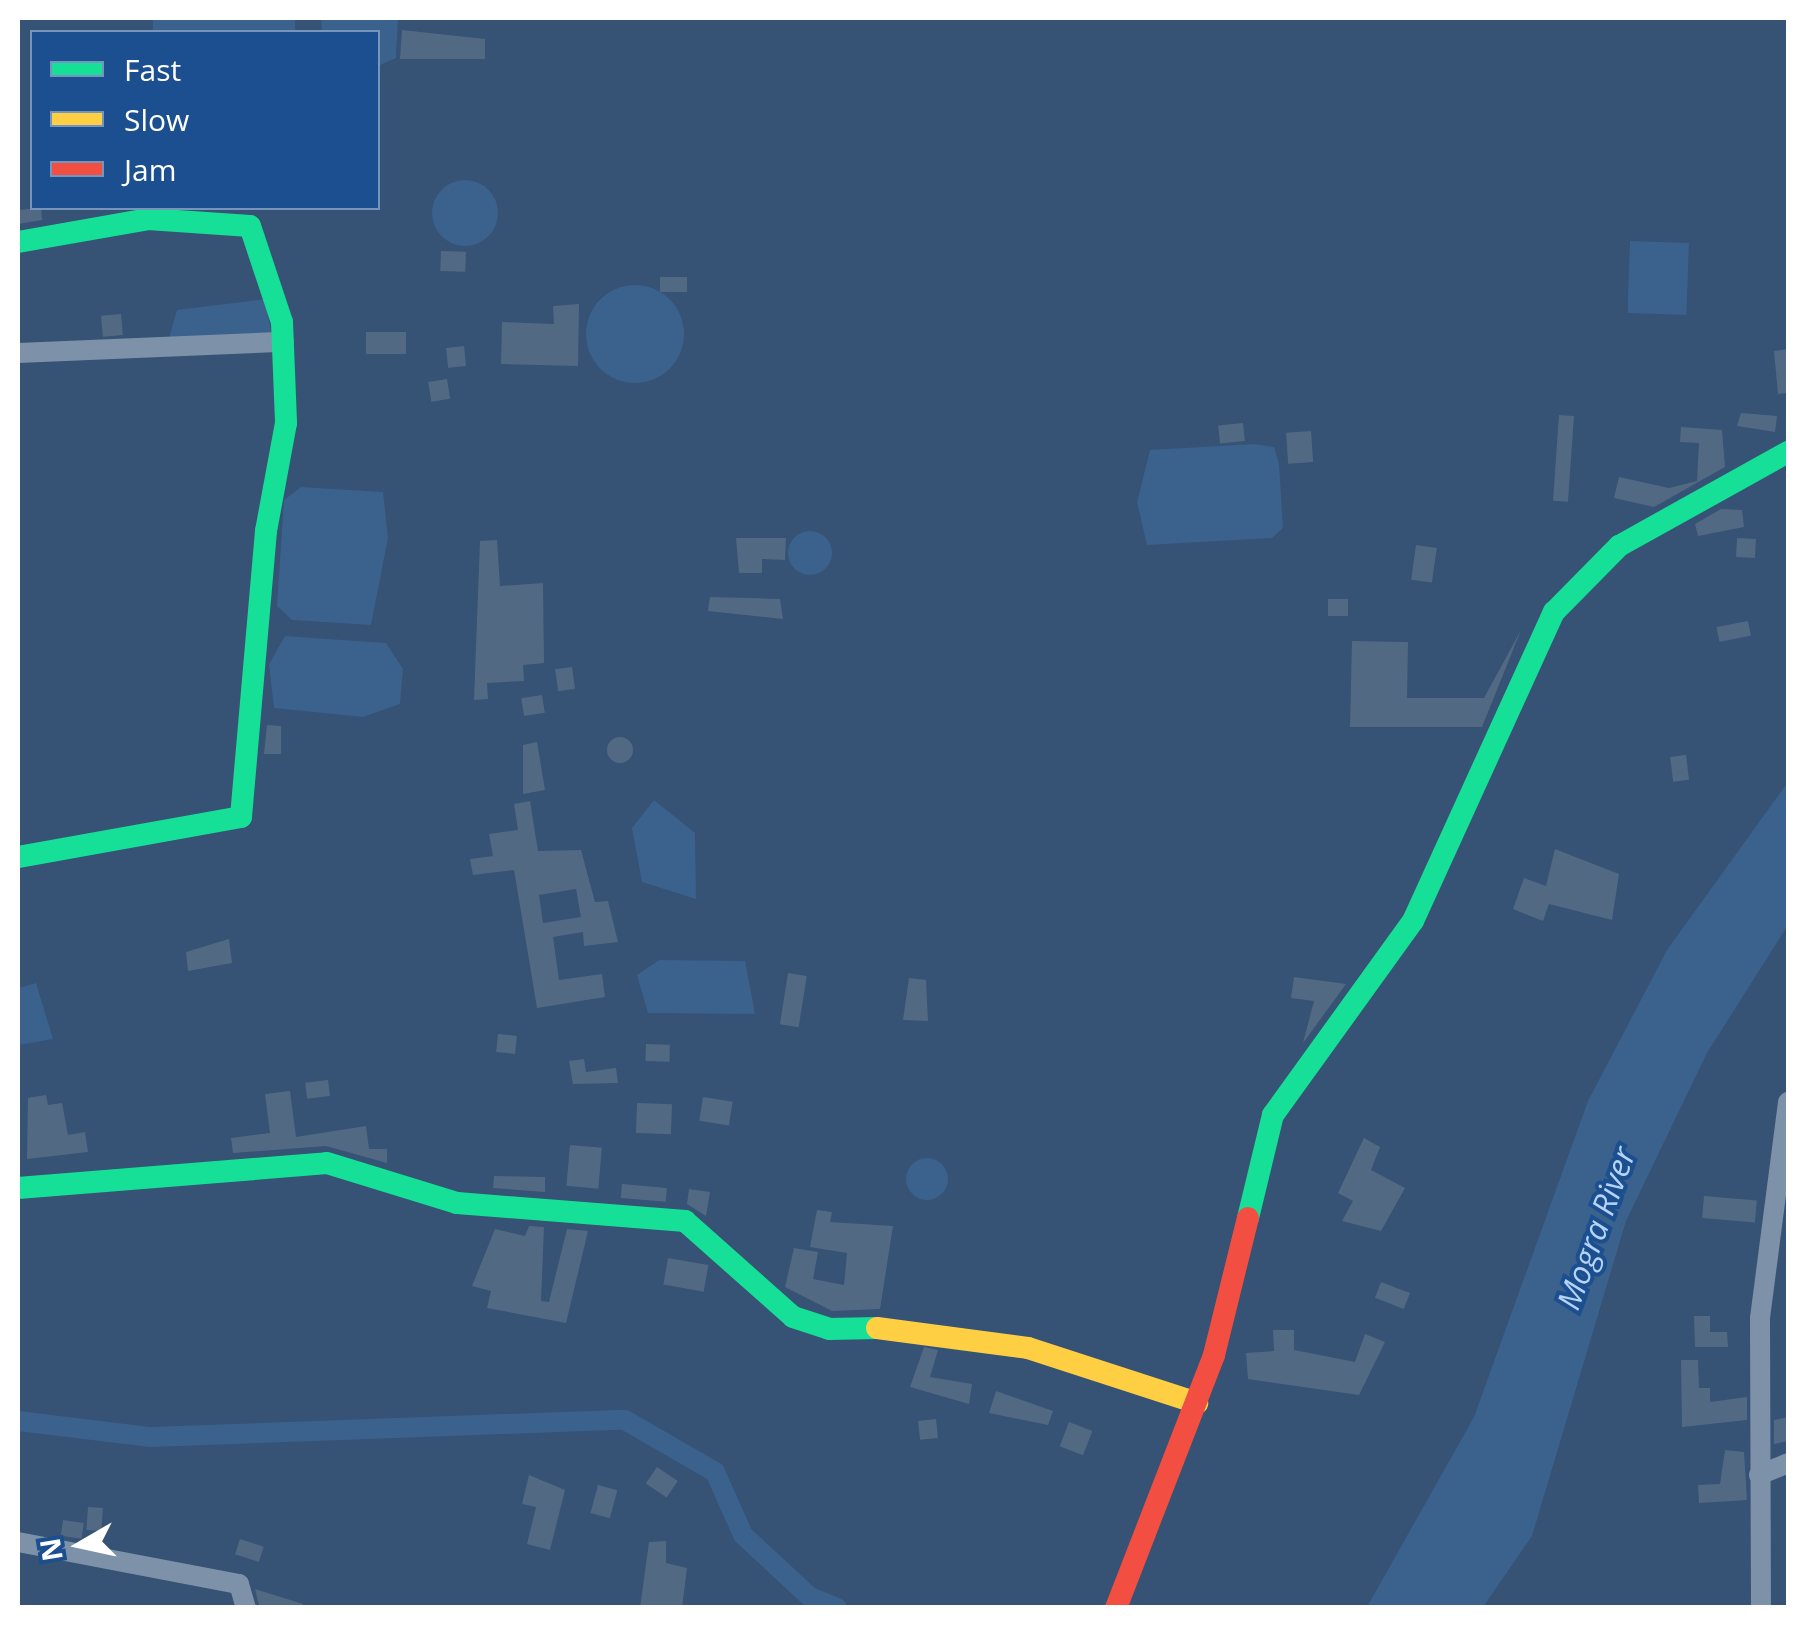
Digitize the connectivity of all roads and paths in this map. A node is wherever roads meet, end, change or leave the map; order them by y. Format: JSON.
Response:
{"nodes":[{"id":1,"x":18,"y":242,"type":"edge"},
{"id":2,"x":284,"y":342,"type":"junction"},
{"id":3,"x":18,"y":353,"type":"edge"},
{"id":4,"x":1788,"y":452,"type":"edge"},
{"id":5,"x":18,"y":857,"type":"edge"},
{"id":6,"x":1788,"y":1102,"type":"edge"},
{"id":7,"x":18,"y":1188,"type":"edge"},
{"id":8,"x":1197,"y":1403,"type":"junction"},
{"id":9,"x":1788,"y":1463,"type":"edge"},
{"id":10,"x":1759,"y":1475,"type":"junction"},
{"id":11,"x":18,"y":1542,"type":"edge"},
{"id":12,"x":246,"y":1608,"type":"edge"},
{"id":13,"x":1116,"y":1608,"type":"edge"},
{"id":14,"x":1761,"y":1608,"type":"edge"}],
"edges":[{"from":1,"to":2,"type":"street"},
{"from":2,"to":3,"type":"street"},
{"from":2,"to":5,"type":"street"},
{"from":4,"to":8,"type":"street"},
{"from":6,"to":10,"type":"street"},
{"from":7,"to":8,"type":"street"},
{"from":8,"to":13,"type":"street"},
{"from":9,"to":10,"type":"street"},
{"from":10,"to":14,"type":"street"},
{"from":11,"to":12,"type":"street"}]}
